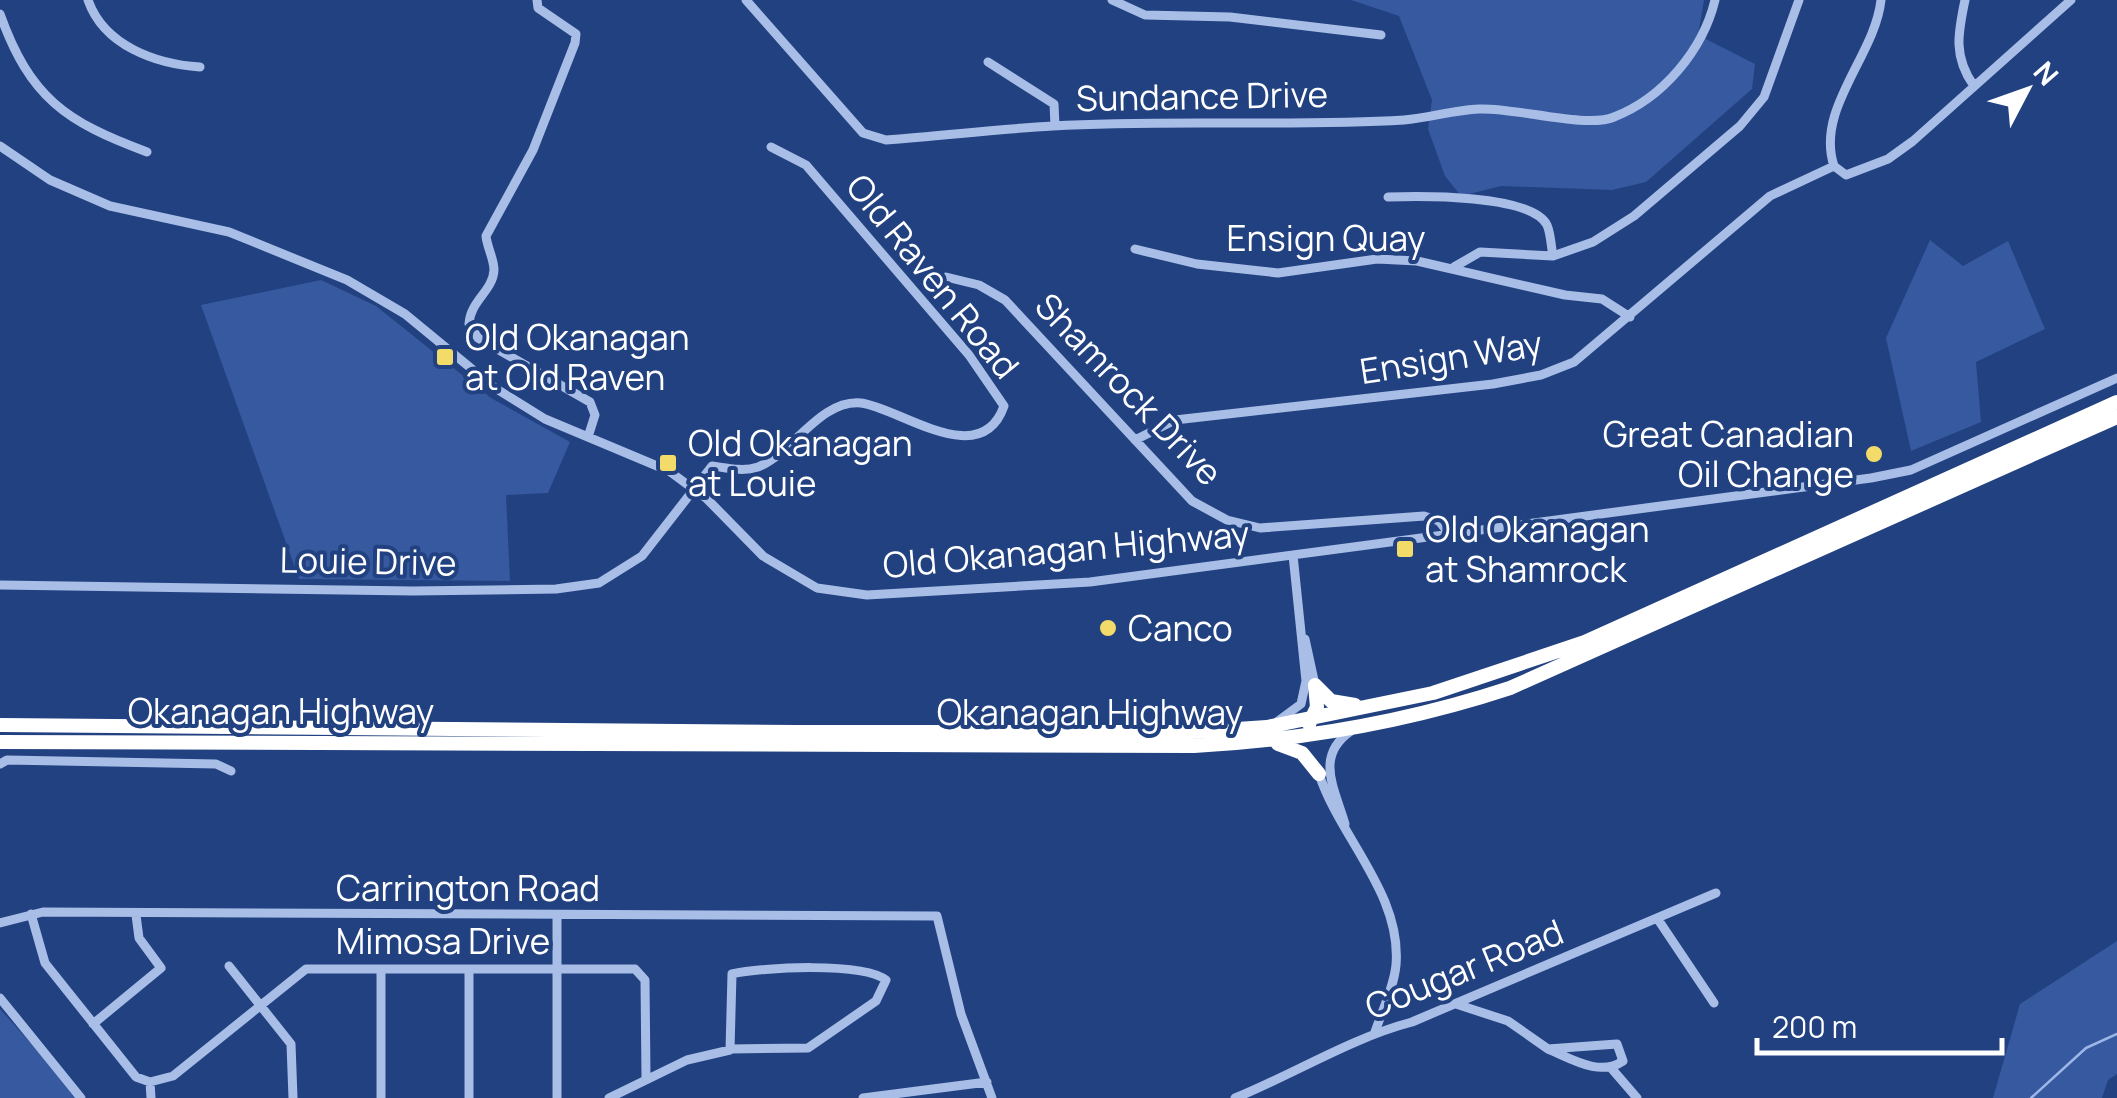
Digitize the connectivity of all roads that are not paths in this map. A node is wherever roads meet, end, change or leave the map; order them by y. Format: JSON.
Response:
{"nodes":[{"id":1,"x":88,"y":0,"type":"edge"},
{"id":2,"x":537,"y":0,"type":"edge"},
{"id":3,"x":746,"y":0,"type":"edge"},
{"id":4,"x":1112,"y":0,"type":"edge"},
{"id":5,"x":1716,"y":0,"type":"edge"},
{"id":6,"x":1800,"y":0,"type":"edge"},
{"id":7,"x":1881,"y":0,"type":"edge"},
{"id":8,"x":1965,"y":0,"type":"edge"},
{"id":9,"x":2071,"y":0,"type":"edge"},
{"id":10,"x":0,"y":14,"type":"edge"},
{"id":11,"x":1381,"y":34,"type":"dead end"},
{"id":12,"x":988,"y":62,"type":"dead end"},
{"id":13,"x":200,"y":67,"type":"dead end"},
{"id":14,"x":1974,"y":86,"type":"junction"},
{"id":15,"x":1056,"y":126,"type":"junction"},
{"id":16,"x":0,"y":146,"type":"edge"},
{"id":17,"x":772,"y":146,"type":"dead end"},
{"id":18,"x":147,"y":152,"type":"dead end"},
{"id":19,"x":1834,"y":166,"type":"junction"},
{"id":20,"x":1388,"y":197,"type":"dead end"},
{"id":21,"x":1135,"y":248,"type":"dead end"},
{"id":22,"x":1553,"y":256,"type":"junction"},
{"id":23,"x":1454,"y":267,"type":"junction"},
{"id":24,"x":946,"y":277,"type":"dead end"},
{"id":25,"x":1630,"y":317,"type":"junction"},
{"id":26,"x":2117,"y":378,"type":"edge"},
{"id":27,"x":2117,"y":402,"type":"edge"},
{"id":28,"x":2117,"y":417,"type":"edge"},
{"id":29,"x":588,"y":437,"type":"junction"},
{"id":30,"x":1135,"y":440,"type":"junction"},
{"id":31,"x":694,"y":488,"type":"junction"},
{"id":32,"x":1450,"y":535,"type":"junction"},
{"id":33,"x":1293,"y":555,"type":"junction"},
{"id":34,"x":0,"y":585,"type":"edge"},
{"id":35,"x":1302,"y":627,"type":"junction"},
{"id":36,"x":1315,"y":685,"type":"junction"},
{"id":37,"x":1376,"y":706,"type":"junction"},
{"id":38,"x":1313,"y":719,"type":"junction"},
{"id":39,"x":144,"y":724,"type":"junction"},
{"id":40,"x":0,"y":725,"type":"edge"},
{"id":41,"x":1267,"y":727,"type":"junction"},
{"id":42,"x":1356,"y":728,"type":"junction"},
{"id":43,"x":0,"y":734,"type":"edge"},
{"id":44,"x":1314,"y":736,"type":"junction"},
{"id":45,"x":0,"y":742,"type":"edge"},
{"id":46,"x":1242,"y":743,"type":"junction"},
{"id":47,"x":0,"y":764,"type":"edge"},
{"id":48,"x":231,"y":771,"type":"dead end"},
{"id":49,"x":1319,"y":774,"type":"junction"},
{"id":50,"x":1347,"y":831,"type":"junction"},
{"id":51,"x":1716,"y":894,"type":"dead end"},
{"id":52,"x":31,"y":914,"type":"junction"},
{"id":53,"x":136,"y":915,"type":"junction"},
{"id":54,"x":557,"y":916,"type":"junction"},
{"id":55,"x":1657,"y":918,"type":"junction"},
{"id":56,"x":0,"y":923,"type":"edge"},
{"id":57,"x":228,"y":966,"type":"dead end"},
{"id":58,"x":381,"y":969,"type":"junction"},
{"id":59,"x":470,"y":969,"type":"junction"},
{"id":60,"x":557,"y":969,"type":"junction"},
{"id":61,"x":0,"y":998,"type":"edge"},
{"id":62,"x":1714,"y":1003,"type":"dead end"},
{"id":63,"x":1456,"y":1004,"type":"junction"},
{"id":64,"x":260,"y":1006,"type":"junction"},
{"id":65,"x":93,"y":1024,"type":"junction"},
{"id":66,"x":1375,"y":1032,"type":"junction"},
{"id":67,"x":732,"y":1049,"type":"dead end"},
{"id":68,"x":1548,"y":1049,"type":"junction"},
{"id":69,"x":1612,"y":1069,"type":"junction"},
{"id":70,"x":646,"y":1078,"type":"junction"},
{"id":71,"x":150,"y":1082,"type":"junction"},
{"id":72,"x":986,"y":1082,"type":"junction"},
{"id":73,"x":82,"y":1098,"type":"edge"},
{"id":74,"x":151,"y":1098,"type":"edge"},
{"id":75,"x":293,"y":1098,"type":"edge"},
{"id":76,"x":381,"y":1098,"type":"edge"},
{"id":77,"x":469,"y":1098,"type":"edge"},
{"id":78,"x":557,"y":1098,"type":"edge"},
{"id":79,"x":609,"y":1098,"type":"edge"},
{"id":80,"x":863,"y":1098,"type":"edge"},
{"id":81,"x":992,"y":1098,"type":"edge"},
{"id":82,"x":1235,"y":1098,"type":"edge"},
{"id":83,"x":1637,"y":1098,"type":"edge"}],
"edges":[{"from":1,"to":13,"type":"street"},
{"from":2,"to":29,"type":"street"},
{"from":3,"to":15,"type":"street","name":"Sundance Drive"},
{"from":4,"to":11,"type":"street"},
{"from":5,"to":15,"type":"street","name":"Sundance Drive"},
{"from":6,"to":22,"type":"street"},
{"from":7,"to":19,"type":"street"},
{"from":8,"to":14,"type":"street"},
{"from":9,"to":14,"type":"street"},
{"from":10,"to":18,"type":"street"},
{"from":12,"to":15,"type":"street"},
{"from":14,"to":19,"type":"street"},
{"from":16,"to":29,"type":"street","name":"Old Okanagan Highway"},
{"from":17,"to":31,"type":"street","name":"Old Raven Road"},
{"from":19,"to":25,"type":"street","name":"Ensign Way"},
{"from":20,"to":22,"type":"street"},
{"from":21,"to":23,"type":"street","name":"Ensign Quay"},
{"from":22,"to":23,"type":"street"},
{"from":23,"to":25,"type":"street","name":"Ensign Quay"},
{"from":24,"to":30,"type":"street","name":"Shamrock Drive"},
{"from":25,"to":30,"type":"street","name":"Ensign Way"},
{"from":26,"to":32,"type":"street","name":"Old Okanagan Highway"},
{"from":27,"to":37,"type":"highway","name":"Okanagan Highway"},
{"from":28,"to":42,"type":"highway","name":"Okanagan Highway"},
{"from":29,"to":31,"type":"street","name":"Old Okanagan Highway"},
{"from":30,"to":32,"type":"street","name":"Shamrock Drive"},
{"from":31,"to":33,"type":"street","name":"Old Okanagan Highway"},
{"from":31,"to":34,"type":"street","name":"Louie Drive"},
{"from":32,"to":33,"type":"street","name":"Old Okanagan Highway"},
{"from":33,"to":35,"type":"street"},
{"from":35,"to":36,"type":"street"},
{"from":35,"to":41,"type":"street"},
{"from":36,"to":37,"type":"highway"},
{"from":36,"to":38,"type":"highway"},
{"from":37,"to":38,"type":"highway","name":"Okanagan Highway"},
{"from":37,"to":44,"type":"highway"},
{"from":38,"to":41,"type":"highway","name":"Okanagan Highway"},
{"from":38,"to":46,"type":"highway"},
{"from":39,"to":40,"type":"highway","name":"Okanagan Highway"},
{"from":39,"to":41,"type":"highway","name":"Okanagan Highway"},
{"from":39,"to":43,"type":"highway"},
{"from":42,"to":44,"type":"highway","name":"Okanagan Highway"},
{"from":42,"to":50,"type":"street"},
{"from":44,"to":46,"type":"highway","name":"Okanagan Highway"},
{"from":44,"to":49,"type":"highway"},
{"from":45,"to":46,"type":"highway","name":"Okanagan Highway"},
{"from":46,"to":49,"type":"highway"},
{"from":47,"to":48,"type":"street"},
{"from":49,"to":50,"type":"street"},
{"from":50,"to":66,"type":"street"},
{"from":51,"to":55,"type":"street","name":"Cougar Road"},
{"from":52,"to":53,"type":"street","name":"Carrington Road"},
{"from":52,"to":56,"type":"street","name":"Carrington Road"},
{"from":52,"to":65,"type":"street"},
{"from":53,"to":54,"type":"street","name":"Carrington Road"},
{"from":53,"to":65,"type":"street"},
{"from":54,"to":60,"type":"street"},
{"from":54,"to":72,"type":"street","name":"Carrington Road"},
{"from":55,"to":62,"type":"street"},
{"from":55,"to":63,"type":"street","name":"Cougar Road"},
{"from":57,"to":64,"type":"street"},
{"from":58,"to":59,"type":"street","name":"Mimosa Drive"},
{"from":58,"to":64,"type":"street","name":"Mimosa Drive"},
{"from":58,"to":76,"type":"street"},
{"from":59,"to":60,"type":"street","name":"Mimosa Drive"},
{"from":59,"to":77,"type":"street"},
{"from":60,"to":70,"type":"street","name":"Mimosa Drive"},
{"from":60,"to":78,"type":"street"},
{"from":61,"to":73,"type":"street"},
{"from":63,"to":66,"type":"street","name":"Cougar Road"},
{"from":63,"to":68,"type":"street"},
{"from":64,"to":71,"type":"street","name":"Mimosa Drive"},
{"from":64,"to":75,"type":"street"},
{"from":65,"to":71,"type":"street"},
{"from":66,"to":82,"type":"street","name":"Cougar Road"},
{"from":67,"to":70,"type":"street"},
{"from":68,"to":69,"type":"street"},
{"from":68,"to":69,"type":"street"},
{"from":69,"to":83,"type":"street"},
{"from":70,"to":79,"type":"street"},
{"from":71,"to":74,"type":"street"},
{"from":72,"to":80,"type":"street"},
{"from":72,"to":81,"type":"street"}]}
